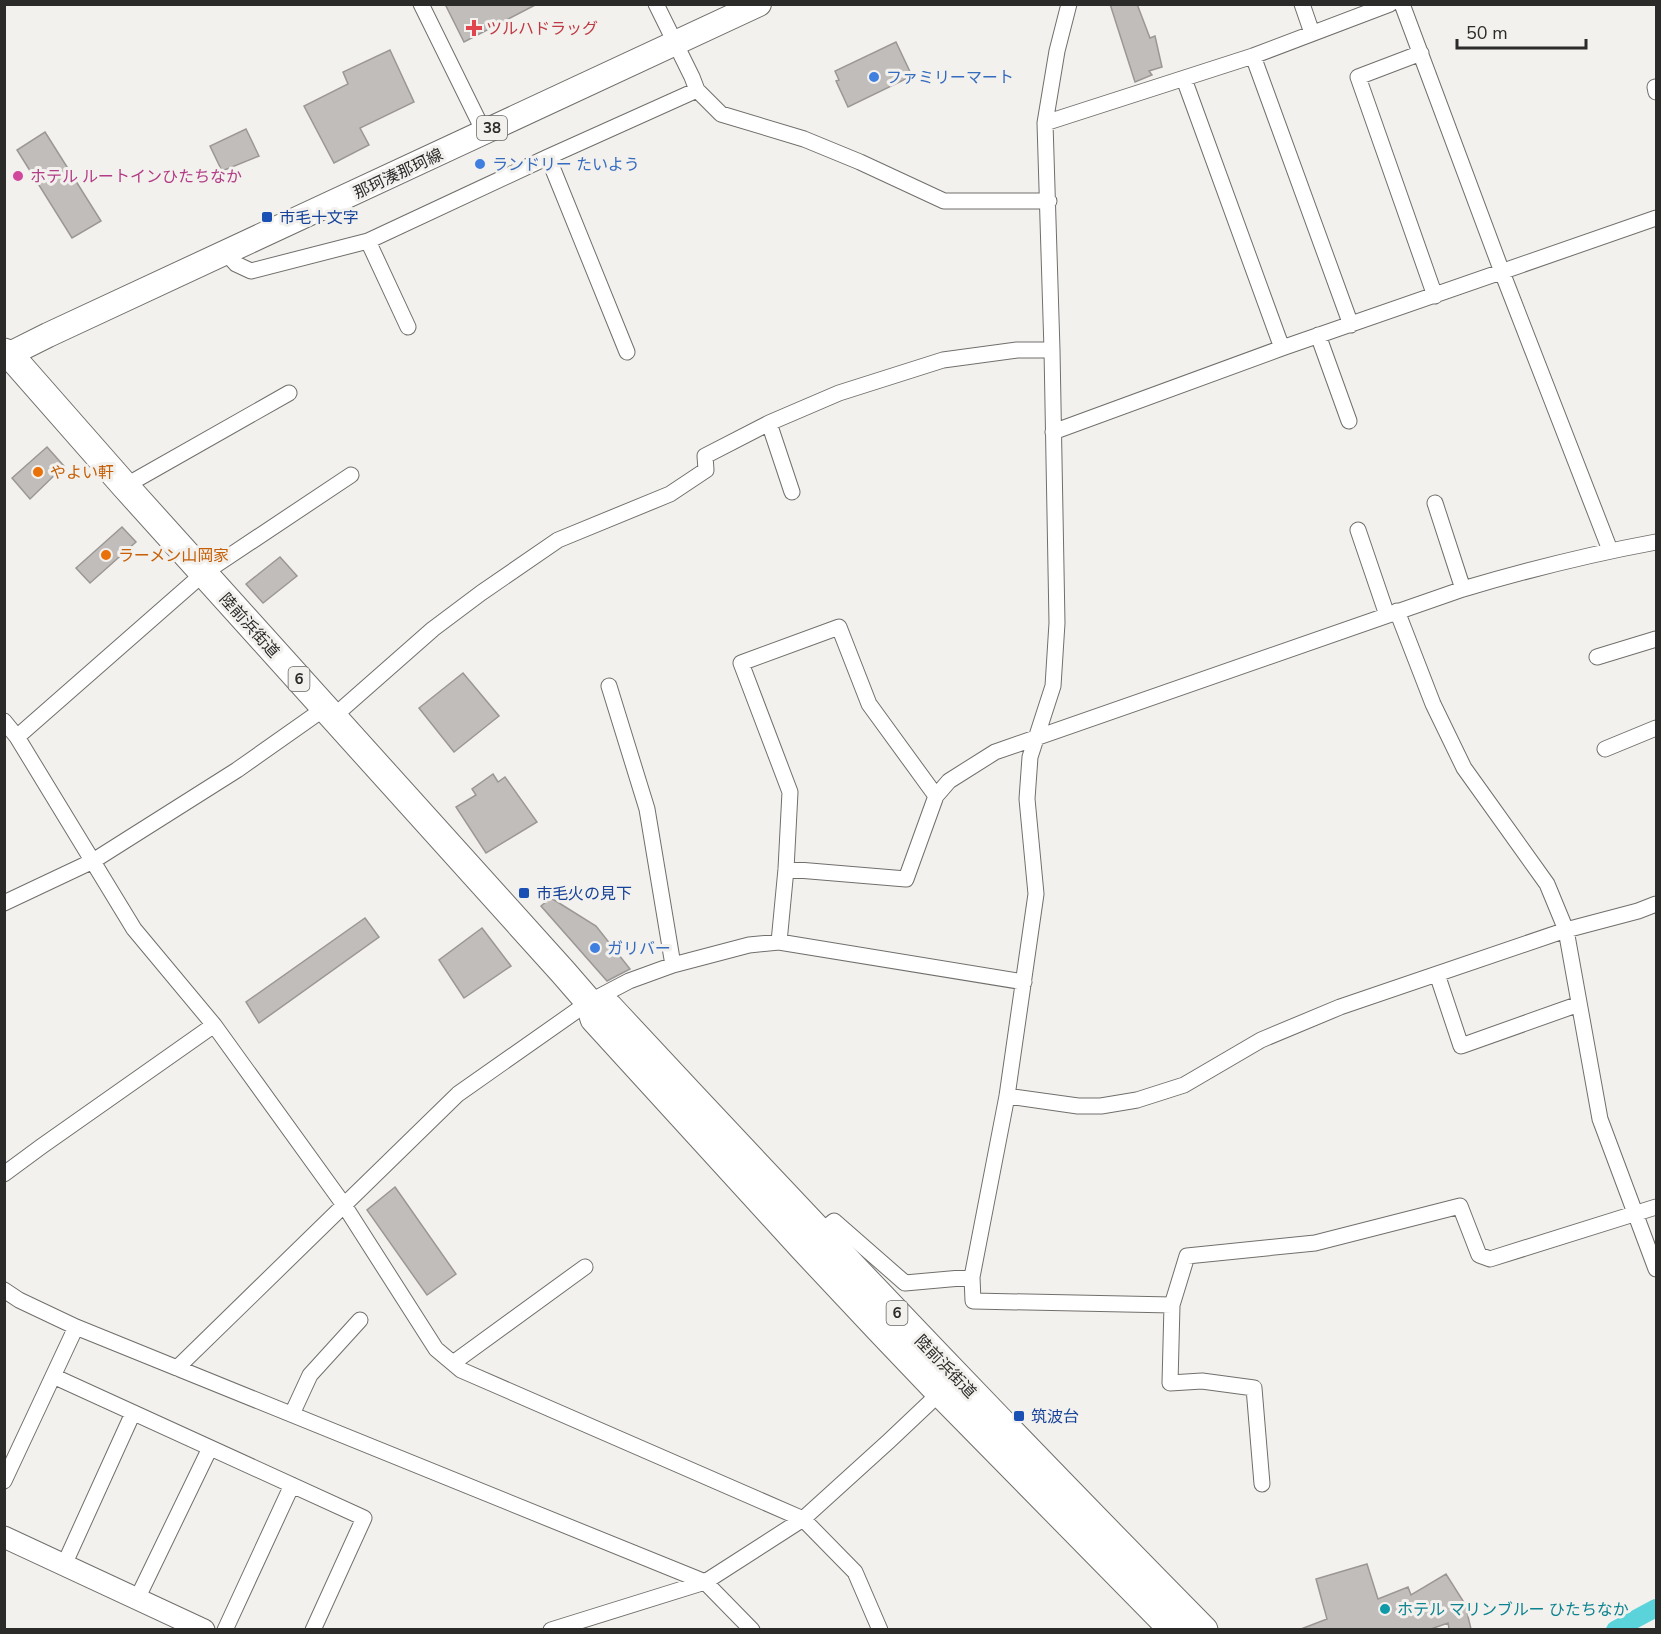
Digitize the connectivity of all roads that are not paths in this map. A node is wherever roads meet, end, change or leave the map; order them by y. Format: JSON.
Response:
{"nodes":[{"id":1,"x":421,"y":4,"type":"edge"},
{"id":2,"x":656,"y":4,"type":"edge"},
{"id":3,"x":759,"y":4,"type":"edge"},
{"id":4,"x":1069,"y":4,"type":"edge"},
{"id":5,"x":1302,"y":4,"type":"edge"},
{"id":6,"x":1390,"y":4,"type":"edge"},
{"id":7,"x":1402,"y":4,"type":"edge"},
{"id":8,"x":1312,"y":33,"type":"junction"},
{"id":9,"x":675,"y":43,"type":"junction"},
{"id":10,"x":1421,"y":53,"type":"junction"},
{"id":11,"x":1253,"y":56,"type":"junction"},
{"id":12,"x":1184,"y":79,"type":"junction"},
{"id":13,"x":697,"y":90,"type":"junction"},
{"id":14,"x":1045,"y":123,"type":"junction"},
{"id":15,"x":484,"y":132,"type":"junction"},
{"id":16,"x":548,"y":157,"type":"junction"},
{"id":17,"x":1048,"y":201,"type":"junction"},
{"id":18,"x":1656,"y":218,"type":"edge"},
{"id":19,"x":368,"y":241,"type":"junction"},
{"id":20,"x":226,"y":253,"type":"junction"},
{"id":21,"x":1502,"y":272,"type":"junction"},
{"id":22,"x":1435,"y":296,"type":"junction"},
{"id":23,"x":1351,"y":325,"type":"junction"},
{"id":24,"x":408,"y":327,"type":"dead end"},
{"id":25,"x":1318,"y":335,"type":"junction"},
{"id":26,"x":1282,"y":348,"type":"junction"},
{"id":27,"x":1052,"y":350,"type":"junction"},
{"id":28,"x":6,"y":351,"type":"edge"},
{"id":29,"x":627,"y":352,"type":"dead end"},
{"id":30,"x":290,"y":393,"type":"dead end"},
{"id":31,"x":1349,"y":421,"type":"dead end"},
{"id":32,"x":769,"y":423,"type":"junction"},
{"id":33,"x":1053,"y":432,"type":"junction"},
{"id":34,"x":351,"y":475,"type":"dead end"},
{"id":35,"x":125,"y":486,"type":"junction"},
{"id":36,"x":792,"y":492,"type":"dead end"},
{"id":37,"x":1435,"y":503,"type":"dead end"},
{"id":38,"x":1358,"y":530,"type":"dead end"},
{"id":39,"x":1656,"y":542,"type":"edge"},
{"id":40,"x":1610,"y":550,"type":"junction"},
{"id":41,"x":204,"y":573,"type":"junction"},
{"id":42,"x":1463,"y":589,"type":"junction"},
{"id":43,"x":1392,"y":613,"type":"junction"},
{"id":44,"x":1656,"y":639,"type":"edge"},
{"id":45,"x":1597,"y":657,"type":"dead end"},
{"id":46,"x":609,"y":686,"type":"dead end"},
{"id":47,"x":329,"y":712,"type":"junction"},
{"id":48,"x":4,"y":722,"type":"edge"},
{"id":49,"x":1656,"y":728,"type":"edge"},
{"id":50,"x":16,"y":736,"type":"junction"},
{"id":51,"x":1035,"y":737,"type":"junction"},
{"id":52,"x":1605,"y":749,"type":"dead end"},
{"id":53,"x":936,"y":796,"type":"junction"},
{"id":54,"x":93,"y":861,"type":"junction"},
{"id":55,"x":786,"y":868,"type":"junction"},
{"id":56,"x":4,"y":903,"type":"edge"},
{"id":57,"x":1656,"y":904,"type":"edge"},
{"id":58,"x":1566,"y":930,"type":"junction"},
{"id":59,"x":779,"y":942,"type":"junction"},
{"id":60,"x":673,"y":965,"type":"junction"},
{"id":61,"x":1437,"y":975,"type":"junction"},
{"id":62,"x":1024,"y":982,"type":"junction"},
{"id":63,"x":589,"y":1002,"type":"junction"},
{"id":64,"x":1579,"y":1004,"type":"junction"},
{"id":65,"x":214,"y":1025,"type":"junction"},
{"id":66,"x":1007,"y":1096,"type":"junction"},
{"id":67,"x":4,"y":1174,"type":"edge"},
{"id":68,"x":344,"y":1206,"type":"junction"},
{"id":69,"x":1656,"y":1207,"type":"edge"},
{"id":70,"x":1635,"y":1215,"type":"junction"},
{"id":71,"x":819,"y":1233,"type":"junction"},
{"id":72,"x":585,"y":1267,"type":"dead end"},
{"id":73,"x":1656,"y":1269,"type":"edge"},
{"id":74,"x":972,"y":1277,"type":"junction"},
{"id":75,"x":4,"y":1290,"type":"edge"},
{"id":76,"x":1172,"y":1305,"type":"junction"},
{"id":77,"x":360,"y":1320,"type":"dead end"},
{"id":78,"x":76,"y":1327,"type":"junction"},
{"id":79,"x":453,"y":1363,"type":"junction"},
{"id":80,"x":177,"y":1368,"type":"junction"},
{"id":81,"x":53,"y":1376,"type":"junction"},
{"id":82,"x":948,"y":1385,"type":"junction"},
{"id":83,"x":133,"y":1413,"type":"junction"},
{"id":84,"x":292,"y":1414,"type":"junction"},
{"id":85,"x":210,"y":1448,"type":"junction"},
{"id":86,"x":4,"y":1480,"type":"edge"},
{"id":87,"x":1262,"y":1484,"type":"dead end"},
{"id":88,"x":292,"y":1485,"type":"junction"},
{"id":89,"x":803,"y":1519,"type":"junction"},
{"id":90,"x":4,"y":1537,"type":"edge"},
{"id":91,"x":64,"y":1565,"type":"junction"},
{"id":92,"x":705,"y":1582,"type":"junction"},
{"id":93,"x":137,"y":1599,"type":"junction"},
{"id":94,"x":204,"y":1629,"type":"edge"},
{"id":95,"x":225,"y":1629,"type":"edge"},
{"id":96,"x":313,"y":1629,"type":"edge"},
{"id":97,"x":551,"y":1629,"type":"edge"},
{"id":98,"x":752,"y":1629,"type":"edge"},
{"id":99,"x":880,"y":1629,"type":"edge"},
{"id":100,"x":1173,"y":1629,"type":"edge"},
{"id":101,"x":1204,"y":1629,"type":"edge"}],
"edges":[{"from":1,"to":15,"type":"street"},
{"from":2,"to":9,"type":"street"},
{"from":3,"to":9,"type":"main road","name":"那珂湊那珂線","number":"38"},
{"from":4,"to":14,"type":"street"},
{"from":5,"to":8,"type":"street"},
{"from":6,"to":8,"type":"street"},
{"from":7,"to":10,"type":"street"},
{"from":8,"to":11,"type":"street"},
{"from":9,"to":13,"type":"street"},
{"from":9,"to":15,"type":"main road","name":"那珂湊那珂線","number":"38"},
{"from":10,"to":21,"type":"street"},
{"from":10,"to":22,"type":"street"},
{"from":11,"to":12,"type":"street"},
{"from":11,"to":23,"type":"street"},
{"from":12,"to":14,"type":"street"},
{"from":12,"to":26,"type":"street"},
{"from":13,"to":16,"type":"street"},
{"from":13,"to":17,"type":"street"},
{"from":14,"to":17,"type":"street"},
{"from":15,"to":20,"type":"main road","name":"那珂湊那珂線","number":"38"},
{"from":16,"to":19,"type":"street"},
{"from":16,"to":29,"type":"street"},
{"from":17,"to":27,"type":"street"},
{"from":18,"to":21,"type":"street"},
{"from":19,"to":20,"type":"street"},
{"from":19,"to":24,"type":"street"},
{"from":20,"to":28,"type":"main road","name":"那珂湊那珂線","number":"38"},
{"from":21,"to":22,"type":"street"},
{"from":21,"to":40,"type":"street"},
{"from":22,"to":23,"type":"street"},
{"from":23,"to":25,"type":"street"},
{"from":25,"to":26,"type":"street"},
{"from":25,"to":31,"type":"street"},
{"from":26,"to":33,"type":"street"},
{"from":27,"to":32,"type":"street"},
{"from":27,"to":33,"type":"street"},
{"from":28,"to":35,"type":"highway","name":"陸前浜街道","number":"6"},
{"from":30,"to":35,"type":"street"},
{"from":32,"to":36,"type":"street"},
{"from":32,"to":47,"type":"street"},
{"from":33,"to":51,"type":"street"},
{"from":34,"to":41,"type":"street"},
{"from":35,"to":41,"type":"highway","name":"陸前浜街道","number":"6"},
{"from":37,"to":42,"type":"street"},
{"from":38,"to":43,"type":"street"},
{"from":39,"to":40,"type":"street"},
{"from":40,"to":42,"type":"street"},
{"from":41,"to":47,"type":"highway","name":"陸前浜街道","number":"6"},
{"from":41,"to":50,"type":"street"},
{"from":42,"to":43,"type":"street"},
{"from":43,"to":51,"type":"street"},
{"from":43,"to":58,"type":"street"},
{"from":44,"to":45,"type":"street"},
{"from":46,"to":60,"type":"street"},
{"from":47,"to":54,"type":"street"},
{"from":47,"to":63,"type":"highway","name":"陸前浜街道","number":"6"},
{"from":48,"to":50,"type":"street"},
{"from":49,"to":52,"type":"street"},
{"from":50,"to":54,"type":"street"},
{"from":51,"to":53,"type":"street"},
{"from":51,"to":62,"type":"street"},
{"from":53,"to":55,"type":"street"},
{"from":53,"to":55,"type":"street"},
{"from":54,"to":56,"type":"street"},
{"from":54,"to":65,"type":"street"},
{"from":55,"to":59,"type":"street"},
{"from":57,"to":58,"type":"street"},
{"from":58,"to":61,"type":"street"},
{"from":58,"to":64,"type":"street"},
{"from":59,"to":60,"type":"street"},
{"from":59,"to":62,"type":"street"},
{"from":60,"to":63,"type":"street"},
{"from":61,"to":64,"type":"street"},
{"from":61,"to":66,"type":"street"},
{"from":62,"to":66,"type":"street"},
{"from":63,"to":68,"type":"street"},
{"from":63,"to":71,"type":"highway","name":"陸前浜街道","number":"6"},
{"from":63,"to":82,"type":"highway","name":"陸前浜街道","number":"6"},
{"from":64,"to":70,"type":"street"},
{"from":65,"to":67,"type":"street"},
{"from":65,"to":68,"type":"street"},
{"from":66,"to":74,"type":"street"},
{"from":68,"to":79,"type":"street"},
{"from":68,"to":80,"type":"street"},
{"from":69,"to":70,"type":"street"},
{"from":70,"to":73,"type":"street"},
{"from":70,"to":76,"type":"street"},
{"from":71,"to":74,"type":"street"},
{"from":71,"to":82,"type":"highway","name":"陸前浜街道","number":"6"},
{"from":72,"to":79,"type":"street"},
{"from":74,"to":76,"type":"street"},
{"from":75,"to":78,"type":"street"},
{"from":76,"to":87,"type":"street"},
{"from":77,"to":84,"type":"street"},
{"from":78,"to":80,"type":"street"},
{"from":78,"to":81,"type":"street"},
{"from":79,"to":89,"type":"street"},
{"from":80,"to":84,"type":"street"},
{"from":81,"to":83,"type":"street"},
{"from":81,"to":86,"type":"street"},
{"from":82,"to":89,"type":"street"},
{"from":82,"to":100,"type":"highway","name":"陸前浜街道","number":"6"},
{"from":82,"to":101,"type":"highway","name":"陸前浜街道","number":"6"},
{"from":83,"to":85,"type":"street"},
{"from":83,"to":91,"type":"street"},
{"from":84,"to":92,"type":"street"},
{"from":85,"to":88,"type":"street"},
{"from":85,"to":93,"type":"street"},
{"from":88,"to":95,"type":"street"},
{"from":88,"to":96,"type":"street"},
{"from":89,"to":92,"type":"street"},
{"from":89,"to":99,"type":"street"},
{"from":90,"to":91,"type":"street"},
{"from":91,"to":93,"type":"street"},
{"from":92,"to":97,"type":"street"},
{"from":92,"to":98,"type":"street"},
{"from":93,"to":94,"type":"street"}]}
